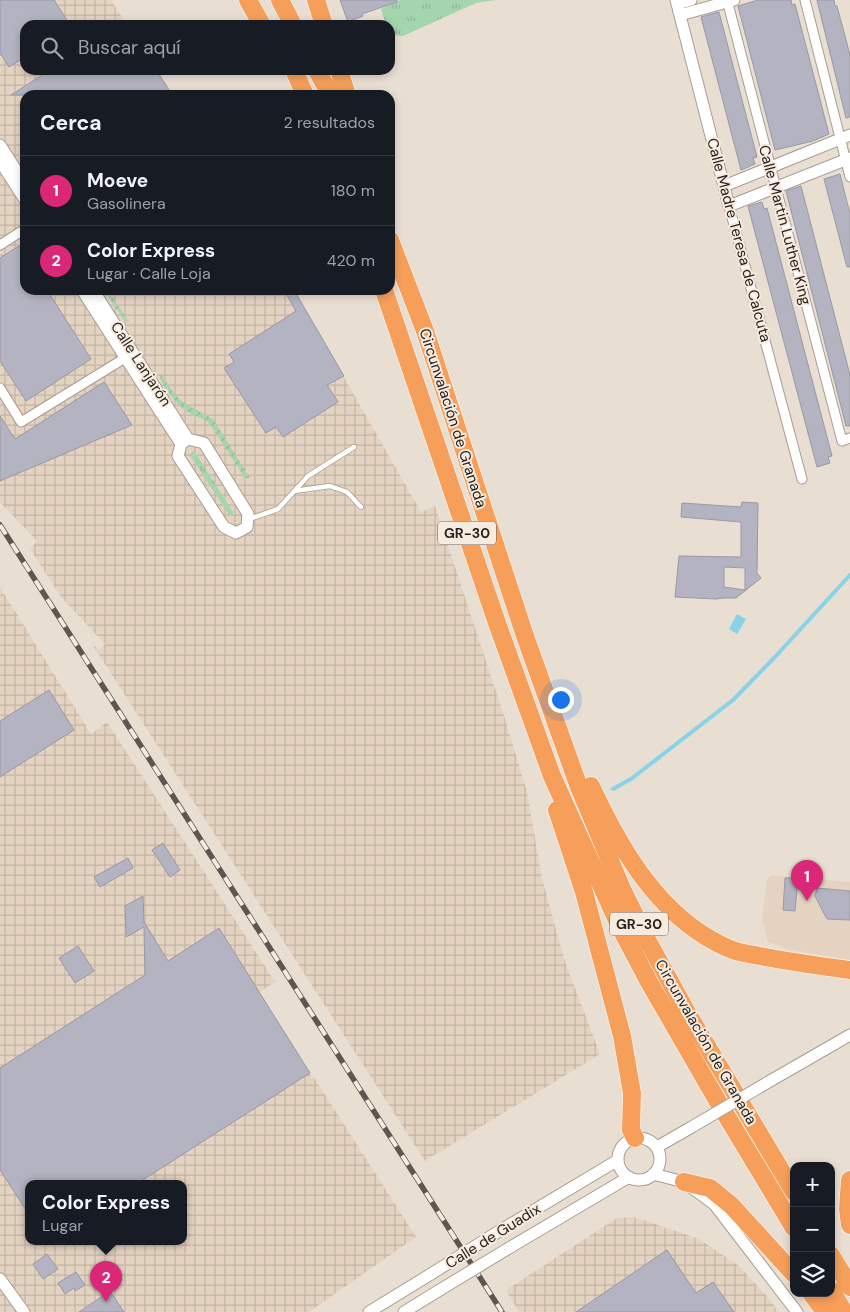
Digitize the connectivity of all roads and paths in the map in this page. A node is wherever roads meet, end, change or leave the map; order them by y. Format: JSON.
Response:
{"nodes":[{"id":1,"x":248,"y":0,"type":"edge"},
{"id":2,"x":260,"y":0,"type":"edge"},
{"id":3,"x":280,"y":0,"type":"edge"},
{"id":4,"x":293,"y":0,"type":"edge"},
{"id":5,"x":316,"y":0,"type":"edge"},
{"id":6,"x":691,"y":0,"type":"edge"},
{"id":7,"x":805,"y":0,"type":"edge"},
{"id":8,"x":729,"y":1,"type":"edge"},
{"id":9,"x":677,"y":6,"type":"edge"},
{"id":10,"x":259,"y":20,"type":"edge"},
{"id":11,"x":270,"y":20,"type":"edge"},
{"id":12,"x":290,"y":20,"type":"edge"},
{"id":13,"x":303,"y":20,"type":"edge"},
{"id":14,"x":322,"y":20,"type":"edge"},
{"id":15,"x":296,"y":75,"type":"edge"},
{"id":16,"x":340,"y":75,"type":"edge"},
{"id":17,"x":303,"y":90,"type":"edge"},
{"id":18,"x":345,"y":90,"type":"edge"},
{"id":19,"x":845,"y":137,"type":"edge"},
{"id":20,"x":0,"y":145,"type":"edge"},
{"id":21,"x":848,"y":159,"type":"edge"},
{"id":22,"x":0,"y":161,"type":"edge"},
{"id":23,"x":770,"y":168,"type":"junction"},
{"id":24,"x":20,"y":176,"type":"edge"},
{"id":25,"x":850,"y":177,"type":"edge"},
{"id":26,"x":724,"y":186,"type":"junction"},
{"id":27,"x":776,"y":188,"type":"junction"},
{"id":28,"x":20,"y":192,"type":"edge"},
{"id":29,"x":730,"y":206,"type":"junction"},
{"id":30,"x":20,"y":232,"type":"edge"},
{"id":31,"x":0,"y":245,"type":"edge"},
{"id":32,"x":395,"y":253,"type":"edge"},
{"id":33,"x":85,"y":295,"type":"edge"},
{"id":34,"x":96,"y":295,"type":"edge"},
{"id":35,"x":386,"y":295,"type":"edge"},
{"id":36,"x":125,"y":358,"type":"junction"},
{"id":37,"x":0,"y":388,"type":"edge"},
{"id":38,"x":846,"y":440,"type":"edge"},
{"id":39,"x":185,"y":441,"type":"junction"},
{"id":40,"x":354,"y":447,"type":"dead end"},
{"id":41,"x":802,"y":479,"type":"dead end"},
{"id":42,"x":294,"y":491,"type":"junction"},
{"id":43,"x":361,"y":506,"type":"dead end"},
{"id":44,"x":248,"y":520,"type":"junction"},
{"id":45,"x":525,"y":636,"type":"junction"},
{"id":46,"x":552,"y":776,"type":"junction"},
{"id":47,"x":850,"y":970,"type":"edge"},
{"id":48,"x":850,"y":1035,"type":"edge"},
{"id":49,"x":635,"y":1138,"type":"junction"},
{"id":50,"x":657,"y":1147,"type":"junction"},
{"id":51,"x":618,"y":1160,"type":"junction"},
{"id":52,"x":653,"y":1174,"type":"junction"},
{"id":53,"x":629,"y":1177,"type":"junction"},
{"id":54,"x":850,"y":1180,"type":"edge"},
{"id":55,"x":684,"y":1182,"type":"junction"},
{"id":56,"x":790,"y":1185,"type":"edge"},
{"id":57,"x":790,"y":1221,"type":"edge"},
{"id":58,"x":850,"y":1225,"type":"edge"},
{"id":59,"x":835,"y":1262,"type":"edge"},
{"id":60,"x":790,"y":1270,"type":"edge"},
{"id":61,"x":0,"y":1279,"type":"edge"},
{"id":62,"x":850,"y":1287,"type":"edge"},
{"id":63,"x":813,"y":1297,"type":"edge"},
{"id":64,"x":835,"y":1297,"type":"edge"},
{"id":65,"x":24,"y":1312,"type":"edge"},
{"id":66,"x":369,"y":1312,"type":"edge"},
{"id":67,"x":404,"y":1312,"type":"edge"},
{"id":68,"x":797,"y":1312,"type":"edge"},
{"id":69,"x":825,"y":1312,"type":"edge"},
{"id":70,"x":844,"y":1312,"type":"edge"}],
"edges":[{"from":1,"to":10,"type":"highway"},
{"from":2,"to":11,"type":"highway"},
{"from":3,"to":12,"type":"highway"},
{"from":4,"to":13,"type":"highway"},
{"from":5,"to":14,"type":"highway"},
{"from":6,"to":9,"type":"street"},
{"from":7,"to":19,"type":"street"},
{"from":8,"to":9,"type":"street"},
{"from":8,"to":23,"type":"street","name":"Calle Martin Luther King"},
{"from":9,"to":26,"type":"street","name":"Calle Madre Teresa de Calcuta"},
{"from":15,"to":17,"type":"highway"},
{"from":16,"to":18,"type":"highway"},
{"from":19,"to":21,"type":"street"},
{"from":19,"to":23,"type":"street"},
{"from":20,"to":24,"type":"street"},
{"from":21,"to":25,"type":"street"},
{"from":21,"to":27,"type":"street"},
{"from":22,"to":28,"type":"street"},
{"from":23,"to":26,"type":"street"},
{"from":23,"to":27,"type":"street","name":"Calle Martin Luther King"},
{"from":26,"to":29,"type":"street","name":"Calle Madre Teresa de Calcuta"},
{"from":27,"to":29,"type":"street"},
{"from":27,"to":38,"type":"street","name":"Calle Martin Luther King"},
{"from":29,"to":41,"type":"street","name":"Calle Madre Teresa de Calcuta"},
{"from":30,"to":31,"type":"street"},
{"from":32,"to":45,"type":"highway","name":"Circunvalación de Granada","number":"GR-30"},
{"from":33,"to":36,"type":"street","name":"Calle Lanjarón"},
{"from":34,"to":39,"type":"street","name":"Calle Lanjarón"},
{"from":35,"to":46,"type":"highway","name":"Circunvalación de Granada","number":"GR-30"},
{"from":36,"to":37,"type":"street","name":"Calle Lanjarón"},
{"from":36,"to":39,"type":"street","name":"Calle Lanjarón"},
{"from":39,"to":44,"type":"street","name":"Calle Lanjarón"},
{"from":39,"to":44,"type":"street","name":"Calle Lanjarón"},
{"from":40,"to":42,"type":"lane"},
{"from":42,"to":43,"type":"lane"},
{"from":42,"to":44,"type":"lane"},
{"from":45,"to":47,"type":"highway"},
{"from":45,"to":56,"type":"highway","name":"Circunvalación de Granada","number":"GR-30"},
{"from":46,"to":49,"type":"highway"},
{"from":46,"to":57,"type":"highway","name":"Circunvalación de Granada","number":"GR-30"},
{"from":48,"to":50,"type":"street","bridge":true},
{"from":49,"to":50,"type":"street"},
{"from":49,"to":51,"type":"street"},
{"from":50,"to":52,"type":"street"},
{"from":51,"to":53,"type":"street"},
{"from":51,"to":66,"type":"street","name":"Calle de Guadix","bridge":true},
{"from":52,"to":53,"type":"street"},
{"from":52,"to":55,"type":"street"},
{"from":53,"to":67,"type":"street","name":"Calle de Guadix","bridge":true},
{"from":54,"to":58,"type":"highway"},
{"from":55,"to":60,"type":"highway"},
{"from":55,"to":68,"type":"street"},
{"from":59,"to":62,"type":"highway"},
{"from":61,"to":65,"type":"street"},
{"from":63,"to":69,"type":"highway"},
{"from":64,"to":70,"type":"highway"}]}
